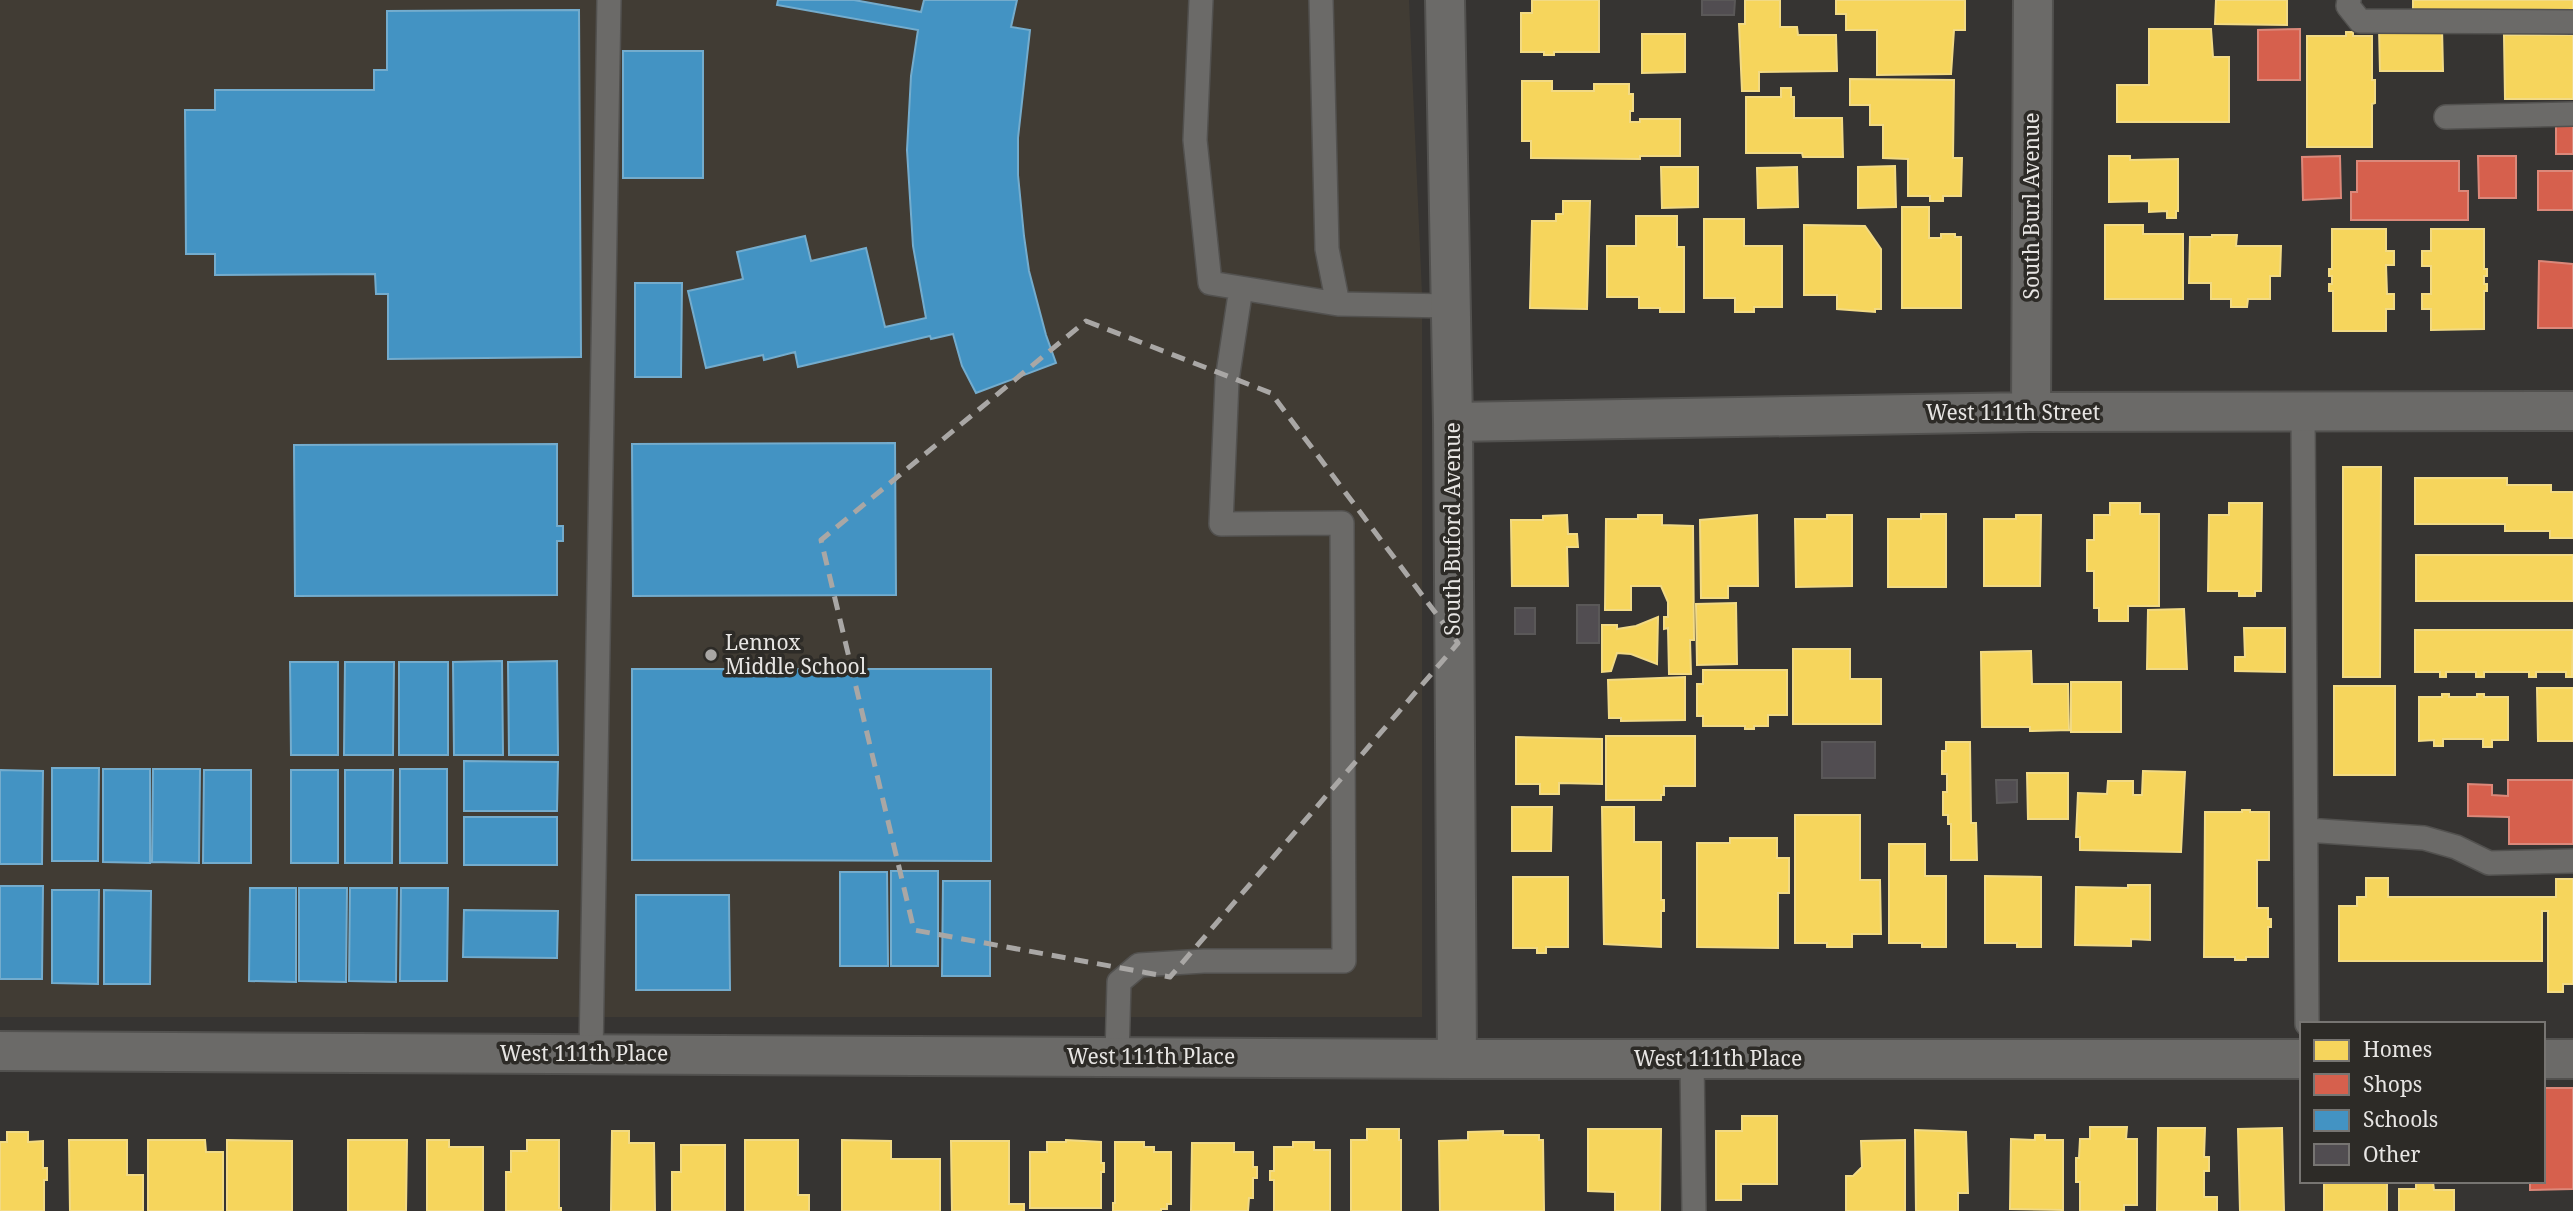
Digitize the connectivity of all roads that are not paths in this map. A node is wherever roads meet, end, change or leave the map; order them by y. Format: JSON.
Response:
{"nodes":[{"id":1,"x":609,"y":0,"type":"edge"},
{"id":2,"x":1200,"y":0,"type":"edge"},
{"id":3,"x":1321,"y":0,"type":"edge"},
{"id":4,"x":1445,"y":0,"type":"edge"},
{"id":5,"x":2033,"y":0,"type":"edge"},
{"id":6,"x":2349,"y":0,"type":"edge"},
{"id":7,"x":2573,"y":22,"type":"edge"},
{"id":8,"x":2573,"y":114,"type":"edge"},
{"id":9,"x":2446,"y":117,"type":"dead end"},
{"id":10,"x":1241,"y":288,"type":"junction"},
{"id":11,"x":1338,"y":304,"type":"junction"},
{"id":12,"x":1451,"y":306,"type":"junction"},
{"id":13,"x":2573,"y":411,"type":"edge"},
{"id":14,"x":2031,"y":412,"type":"junction"},
{"id":15,"x":2303,"y":413,"type":"junction"},
{"id":16,"x":1452,"y":422,"type":"junction"},
{"id":17,"x":2306,"y":830,"type":"junction"},
{"id":18,"x":2573,"y":860,"type":"edge"},
{"id":19,"x":2306,"y":1022,"type":"edge"},
{"id":20,"x":0,"y":1051,"type":"edge"},
{"id":21,"x":591,"y":1054,"type":"junction"},
{"id":22,"x":1117,"y":1056,"type":"junction"},
{"id":23,"x":1457,"y":1059,"type":"junction"},
{"id":24,"x":1692,"y":1059,"type":"junction"},
{"id":25,"x":2300,"y":1059,"type":"edge"},
{"id":26,"x":2545,"y":1059,"type":"edge"},
{"id":27,"x":2573,"y":1059,"type":"edge"},
{"id":28,"x":1694,"y":1211,"type":"edge"}],
"edges":[{"from":1,"to":21,"type":"lane"},
{"from":2,"to":10,"type":"lane"},
{"from":3,"to":11,"type":"lane"},
{"from":4,"to":12,"type":"street","name":"South Buford Avenue"},
{"from":5,"to":14,"type":"street","name":"South Burl Avenue"},
{"from":6,"to":7,"type":"lane"},
{"from":8,"to":9,"type":"lane"},
{"from":10,"to":11,"type":"lane"},
{"from":10,"to":22,"type":"lane"},
{"from":11,"to":12,"type":"lane"},
{"from":12,"to":16,"type":"street","name":"South Buford Avenue"},
{"from":13,"to":15,"type":"street","name":"West 111th Street"},
{"from":14,"to":15,"type":"street","name":"West 111th Street"},
{"from":14,"to":16,"type":"street","name":"West 111th Street"},
{"from":15,"to":17,"type":"lane"},
{"from":16,"to":23,"type":"street","name":"South Buford Avenue"},
{"from":17,"to":18,"type":"lane"},
{"from":17,"to":19,"type":"lane"},
{"from":20,"to":21,"type":"street","name":"West 111th Place"},
{"from":21,"to":22,"type":"street","name":"West 111th Place"},
{"from":22,"to":23,"type":"street","name":"West 111th Place"},
{"from":23,"to":24,"type":"street","name":"West 111th Place"},
{"from":24,"to":25,"type":"street","name":"West 111th Place"},
{"from":24,"to":28,"type":"lane"},
{"from":26,"to":27,"type":"street"}]}
